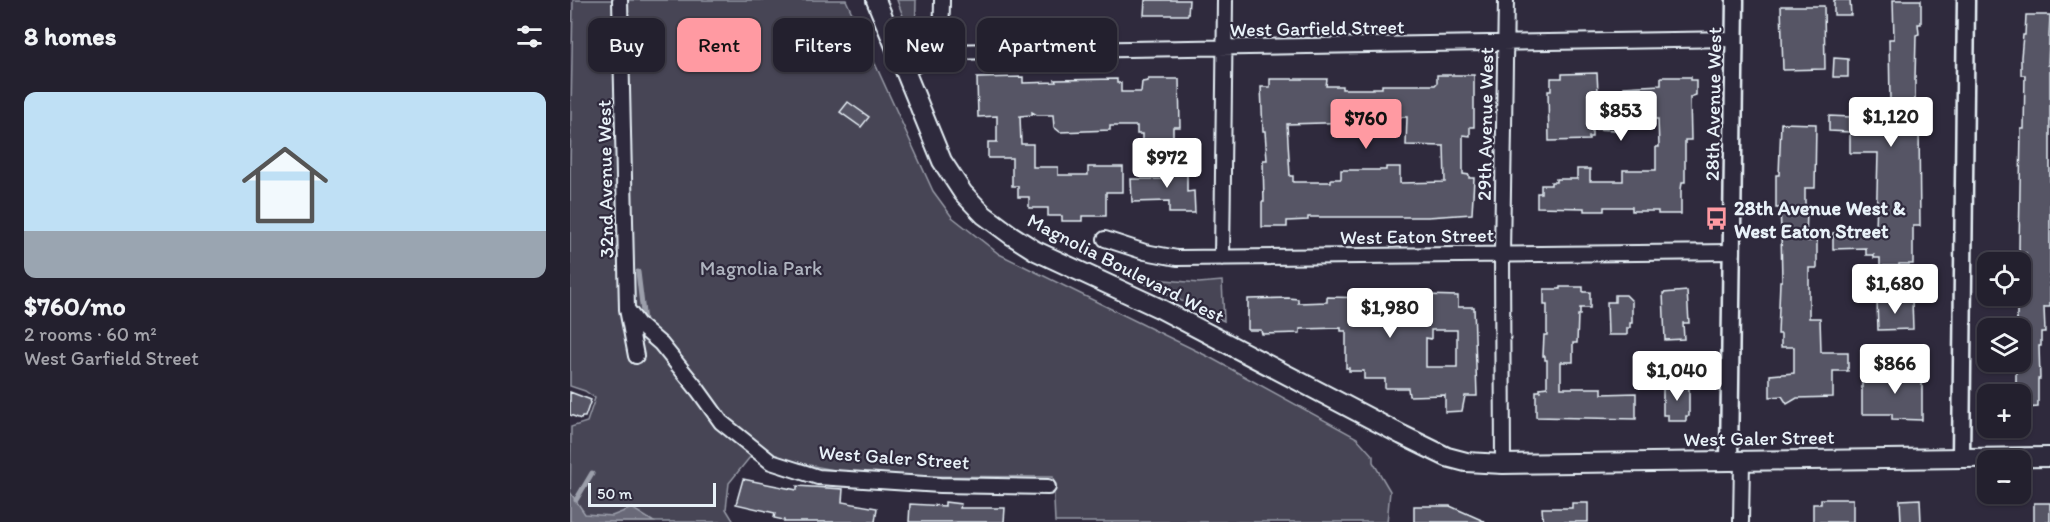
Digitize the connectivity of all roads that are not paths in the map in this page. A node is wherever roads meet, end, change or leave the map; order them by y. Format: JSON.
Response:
{"nodes":[{"id":1,"x":620,"y":0,"type":"edge"},
{"id":2,"x":876,"y":0,"type":"edge"},
{"id":3,"x":942,"y":0,"type":"edge"},
{"id":4,"x":1226,"y":0,"type":"edge"},
{"id":5,"x":1506,"y":0,"type":"edge"},
{"id":6,"x":1736,"y":0,"type":"edge"},
{"id":7,"x":1966,"y":0,"type":"edge"},
{"id":8,"x":942,"y":18,"type":"edge"},
{"id":9,"x":885,"y":23,"type":"edge"},
{"id":10,"x":1735,"y":39,"type":"junction"},
{"id":11,"x":1505,"y":44,"type":"junction"},
{"id":12,"x":1225,"y":49,"type":"junction"},
{"id":13,"x":965,"y":52,"type":"edge"},
{"id":14,"x":904,"y":72,"type":"edge"},
{"id":15,"x":1105,"y":238,"type":"dead end"},
{"id":16,"x":1733,"y":252,"type":"junction"},
{"id":17,"x":1502,"y":254,"type":"junction"},
{"id":18,"x":1222,"y":258,"type":"junction"},
{"id":19,"x":627,"y":309,"type":"junction"},
{"id":20,"x":636,"y":356,"type":"dead end"},
{"id":21,"x":2050,"y":457,"type":"edge"},
{"id":22,"x":1961,"y":458,"type":"junction"},
{"id":23,"x":1736,"y":460,"type":"junction"},
{"id":24,"x":1469,"y":462,"type":"joint"},
{"id":25,"x":1503,"y":464,"type":"junction"},
{"id":26,"x":1048,"y":487,"type":"dead end"},
{"id":27,"x":1742,"y":522,"type":"edge"}],
"edges":[{"from":1,"to":19,"type":"street","name":"32nd Avenue West"},
{"from":2,"to":9,"type":"main road","name":"Magnolia Boulevard West"},
{"from":3,"to":8,"type":"street"},
{"from":4,"to":12,"type":"street"},
{"from":5,"to":11,"type":"street","name":"29th Avenue West"},
{"from":6,"to":10,"type":"street","name":"28th Avenue West"},
{"from":7,"to":22,"type":"street"},
{"from":10,"to":11,"type":"street","name":"West Garfield Street"},
{"from":10,"to":16,"type":"street","name":"28th Avenue West"},
{"from":11,"to":12,"type":"street","name":"West Garfield Street"},
{"from":11,"to":17,"type":"street","name":"29th Avenue West"},
{"from":12,"to":13,"type":"street","name":"West Garfield Street"},
{"from":12,"to":18,"type":"street"},
{"from":14,"to":24,"type":"main road","name":"Magnolia Boulevard West"},
{"from":15,"to":18,"type":"street","name":"West Eaton Street"},
{"from":16,"to":17,"type":"street","name":"West Eaton Street"},
{"from":16,"to":23,"type":"street","name":"28th Avenue West"},
{"from":17,"to":18,"type":"street","name":"West Eaton Street"},
{"from":17,"to":25,"type":"street","name":"29th Avenue West"},
{"from":19,"to":20,"type":"street","name":"32nd Avenue West"},
{"from":19,"to":26,"type":"street","name":"West Galer Street"},
{"from":21,"to":22,"type":"main road","name":"West Galer Street"},
{"from":22,"to":23,"type":"main road","name":"West Galer Street"},
{"from":23,"to":25,"type":"main road","name":"West Galer Street"},
{"from":23,"to":27,"type":"street","name":"28th Avenue West"},
{"from":24,"to":25,"type":"main road","name":"West Galer Street"}]}
